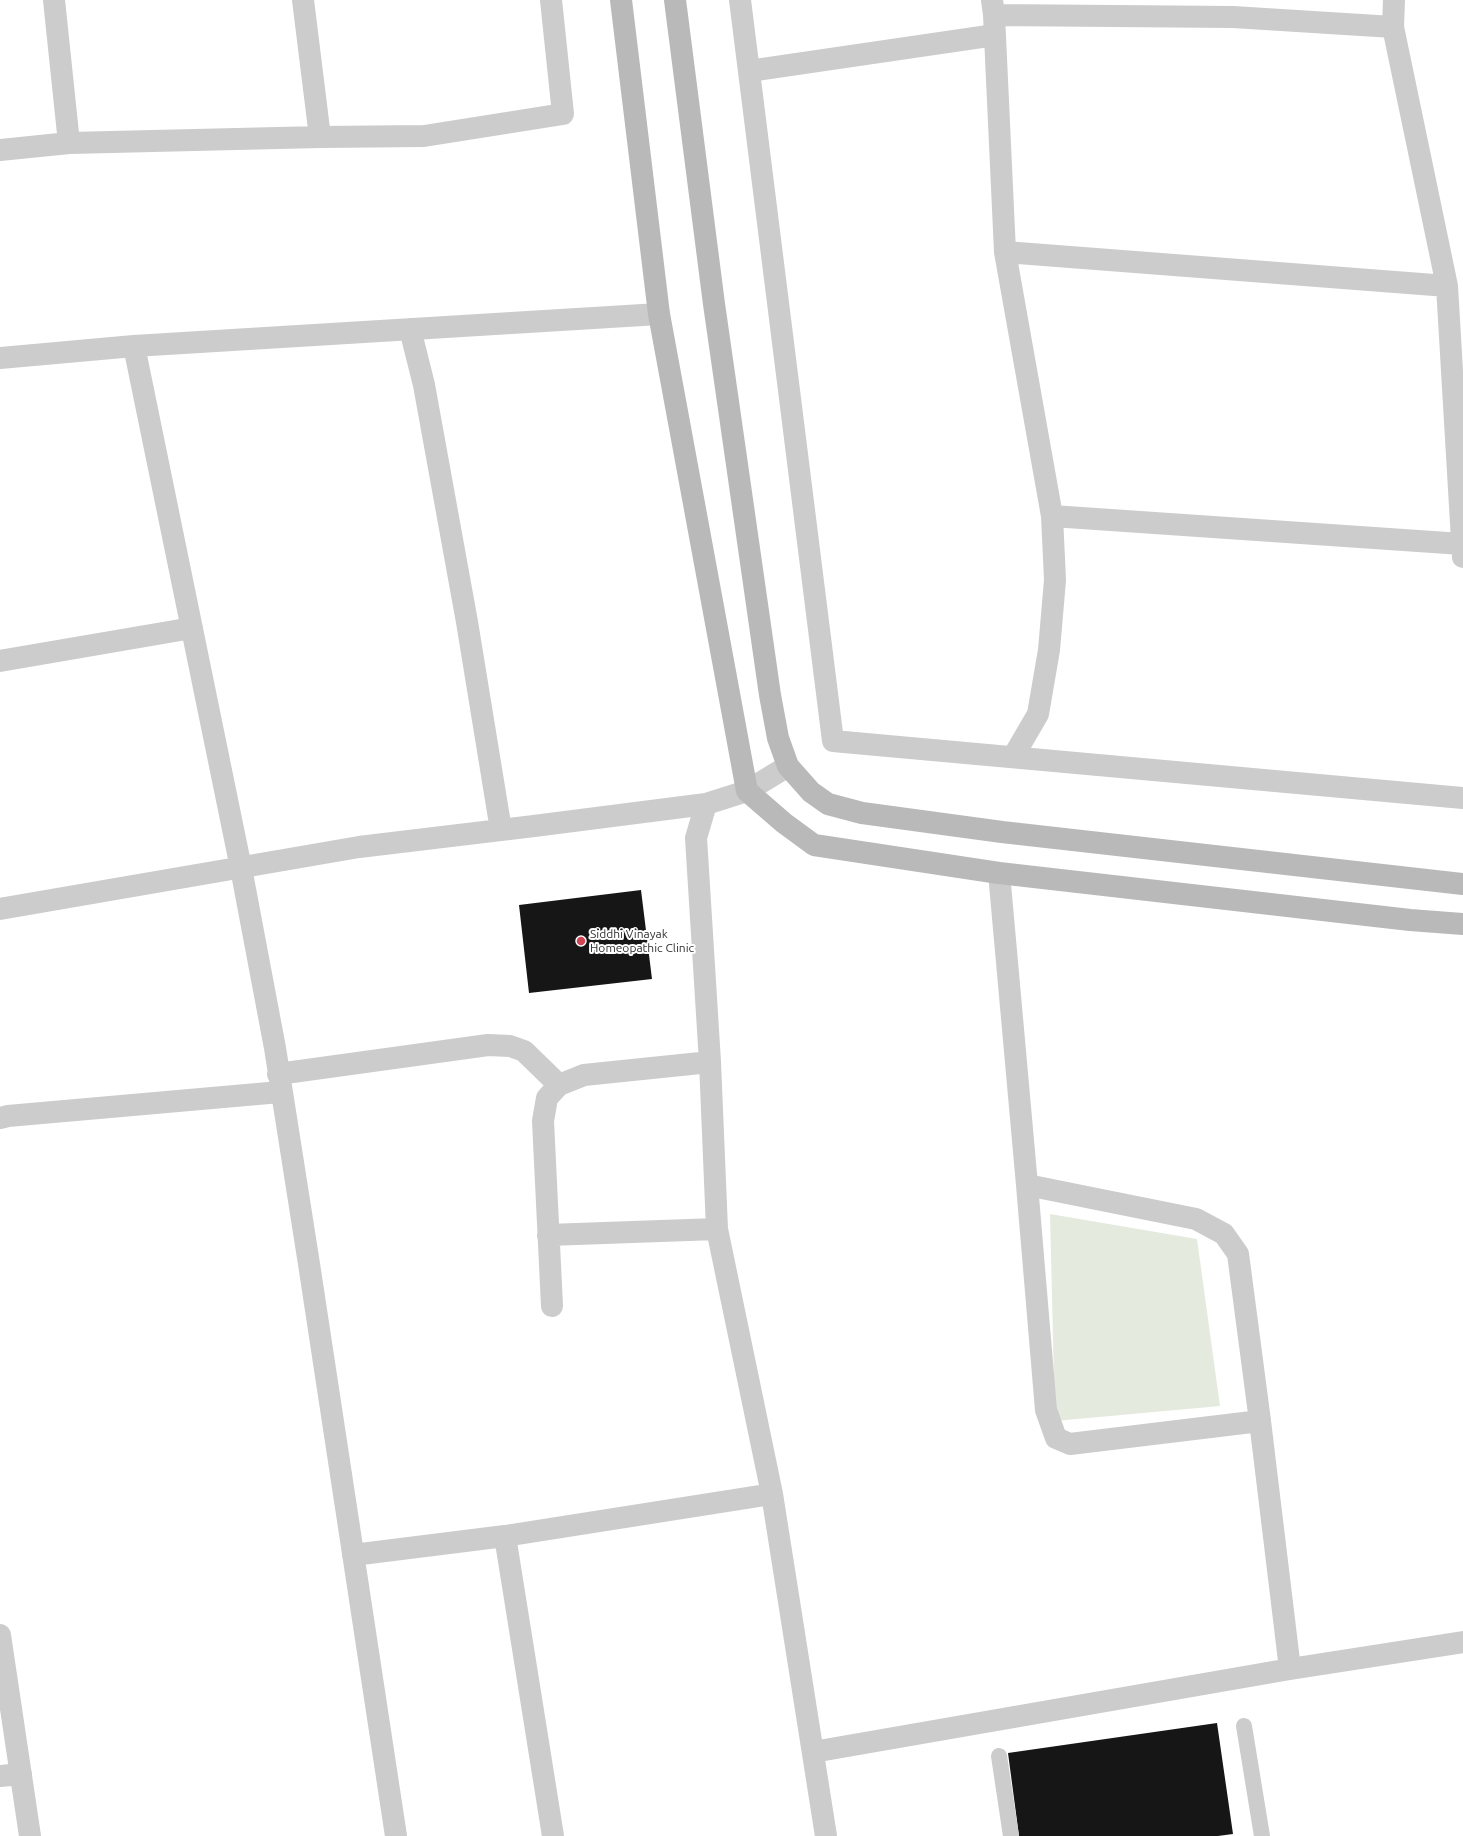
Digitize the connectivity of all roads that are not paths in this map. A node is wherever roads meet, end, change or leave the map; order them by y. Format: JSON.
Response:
{"nodes":[{"id":1,"x":54,"y":0,"type":"edge"},
{"id":2,"x":303,"y":0,"type":"edge"},
{"id":3,"x":551,"y":0,"type":"edge"},
{"id":4,"x":621,"y":0,"type":"edge"},
{"id":5,"x":675,"y":0,"type":"edge"},
{"id":6,"x":740,"y":0,"type":"edge"},
{"id":7,"x":1394,"y":0,"type":"edge"},
{"id":8,"x":1233,"y":6,"type":"edge"},
{"id":9,"x":994,"y":17,"type":"edge"},
{"id":10,"x":1393,"y":27,"type":"junction"},
{"id":11,"x":749,"y":71,"type":"junction"},
{"id":12,"x":320,"y":137,"type":"junction"},
{"id":13,"x":69,"y":143,"type":"junction"},
{"id":14,"x":0,"y":150,"type":"edge"},
{"id":15,"x":1005,"y":252,"type":"junction"},
{"id":16,"x":1447,"y":286,"type":"junction"},
{"id":17,"x":659,"y":314,"type":"junction"},
{"id":18,"x":410,"y":329,"type":"junction"},
{"id":19,"x":134,"y":346,"type":"junction"},
{"id":20,"x":0,"y":358,"type":"edge"},
{"id":21,"x":1052,"y":516,"type":"junction"},
{"id":22,"x":1463,"y":551,"type":"edge"},
{"id":23,"x":192,"y":628,"type":"junction"},
{"id":24,"x":0,"y":661,"type":"edge"},
{"id":25,"x":1013,"y":757,"type":"junction"},
{"id":26,"x":788,"y":766,"type":"junction"},
{"id":27,"x":746,"y":791,"type":"junction"},
{"id":28,"x":1463,"y":798,"type":"edge"},
{"id":29,"x":706,"y":804,"type":"junction"},
{"id":30,"x":501,"y":830,"type":"junction"},
{"id":31,"x":241,"y":868,"type":"junction"},
{"id":32,"x":999,"y":873,"type":"junction"},
{"id":33,"x":1463,"y":884,"type":"edge"},
{"id":34,"x":0,"y":909,"type":"edge"},
{"id":35,"x":1463,"y":924,"type":"edge"},
{"id":36,"x":710,"y":1062,"type":"junction"},
{"id":37,"x":279,"y":1083,"type":"junction"},
{"id":38,"x":559,"y":1084,"type":"junction"},
{"id":39,"x":0,"y":1118,"type":"edge"},
{"id":40,"x":1028,"y":1185,"type":"junction"},
{"id":41,"x":717,"y":1229,"type":"junction"},
{"id":42,"x":548,"y":1235,"type":"junction"},
{"id":43,"x":552,"y":1306,"type":"dead end"},
{"id":44,"x":1260,"y":1421,"type":"junction"},
{"id":45,"x":772,"y":1494,"type":"junction"},
{"id":46,"x":505,"y":1536,"type":"junction"},
{"id":47,"x":353,"y":1556,"type":"junction"},
{"id":48,"x":0,"y":1635,"type":"edge"},
{"id":49,"x":1463,"y":1642,"type":"edge"},
{"id":50,"x":1290,"y":1669,"type":"junction"},
{"id":51,"x":1244,"y":1726,"type":"dead end"},
{"id":52,"x":813,"y":1752,"type":"junction"},
{"id":53,"x":999,"y":1756,"type":"dead end"},
{"id":54,"x":10,"y":1775,"type":"edge"},
{"id":55,"x":30,"y":1836,"type":"edge"},
{"id":56,"x":396,"y":1836,"type":"edge"},
{"id":57,"x":553,"y":1836,"type":"edge"},
{"id":58,"x":826,"y":1836,"type":"edge"},
{"id":59,"x":1011,"y":1836,"type":"edge"},
{"id":60,"x":1262,"y":1836,"type":"edge"}],
"edges":[{"from":1,"to":13,"type":"street"},
{"from":2,"to":12,"type":"street"},
{"from":3,"to":12,"type":"street"},
{"from":4,"to":17,"type":"street"},
{"from":5,"to":26,"type":"street"},
{"from":6,"to":11,"type":"street"},
{"from":7,"to":10,"type":"street"},
{"from":8,"to":9,"type":"street"},
{"from":8,"to":10,"type":"street"},
{"from":9,"to":11,"type":"street"},
{"from":9,"to":15,"type":"street"},
{"from":10,"to":16,"type":"street"},
{"from":11,"to":25,"type":"street"},
{"from":12,"to":13,"type":"street"},
{"from":13,"to":14,"type":"street"},
{"from":15,"to":16,"type":"street"},
{"from":15,"to":21,"type":"street"},
{"from":16,"to":22,"type":"street"},
{"from":17,"to":18,"type":"street"},
{"from":17,"to":27,"type":"street"},
{"from":18,"to":19,"type":"street"},
{"from":18,"to":30,"type":"street"},
{"from":19,"to":20,"type":"street"},
{"from":19,"to":23,"type":"street"},
{"from":21,"to":22,"type":"street"},
{"from":21,"to":25,"type":"street"},
{"from":23,"to":24,"type":"street"},
{"from":23,"to":31,"type":"street"},
{"from":25,"to":28,"type":"street"},
{"from":26,"to":27,"type":"street"},
{"from":26,"to":33,"type":"street"},
{"from":27,"to":29,"type":"street"},
{"from":27,"to":32,"type":"street"},
{"from":29,"to":30,"type":"street"},
{"from":29,"to":36,"type":"street"},
{"from":30,"to":31,"type":"street"},
{"from":31,"to":34,"type":"street"},
{"from":31,"to":37,"type":"street"},
{"from":32,"to":35,"type":"street"},
{"from":32,"to":40,"type":"street"},
{"from":36,"to":38,"type":"street"},
{"from":36,"to":41,"type":"street"},
{"from":37,"to":38,"type":"street"},
{"from":37,"to":39,"type":"street"},
{"from":37,"to":47,"type":"street"},
{"from":38,"to":42,"type":"street"},
{"from":40,"to":44,"type":"street"},
{"from":40,"to":44,"type":"street"},
{"from":41,"to":42,"type":"street"},
{"from":41,"to":45,"type":"street"},
{"from":42,"to":43,"type":"street"},
{"from":44,"to":50,"type":"street"},
{"from":45,"to":46,"type":"street"},
{"from":45,"to":52,"type":"street"},
{"from":46,"to":47,"type":"street"},
{"from":46,"to":57,"type":"street"},
{"from":47,"to":56,"type":"street"},
{"from":48,"to":54,"type":"street"},
{"from":49,"to":50,"type":"street"},
{"from":50,"to":52,"type":"street"},
{"from":51,"to":60,"type":"lane"},
{"from":52,"to":58,"type":"street"},
{"from":53,"to":59,"type":"lane"},
{"from":54,"to":55,"type":"street"}]}
